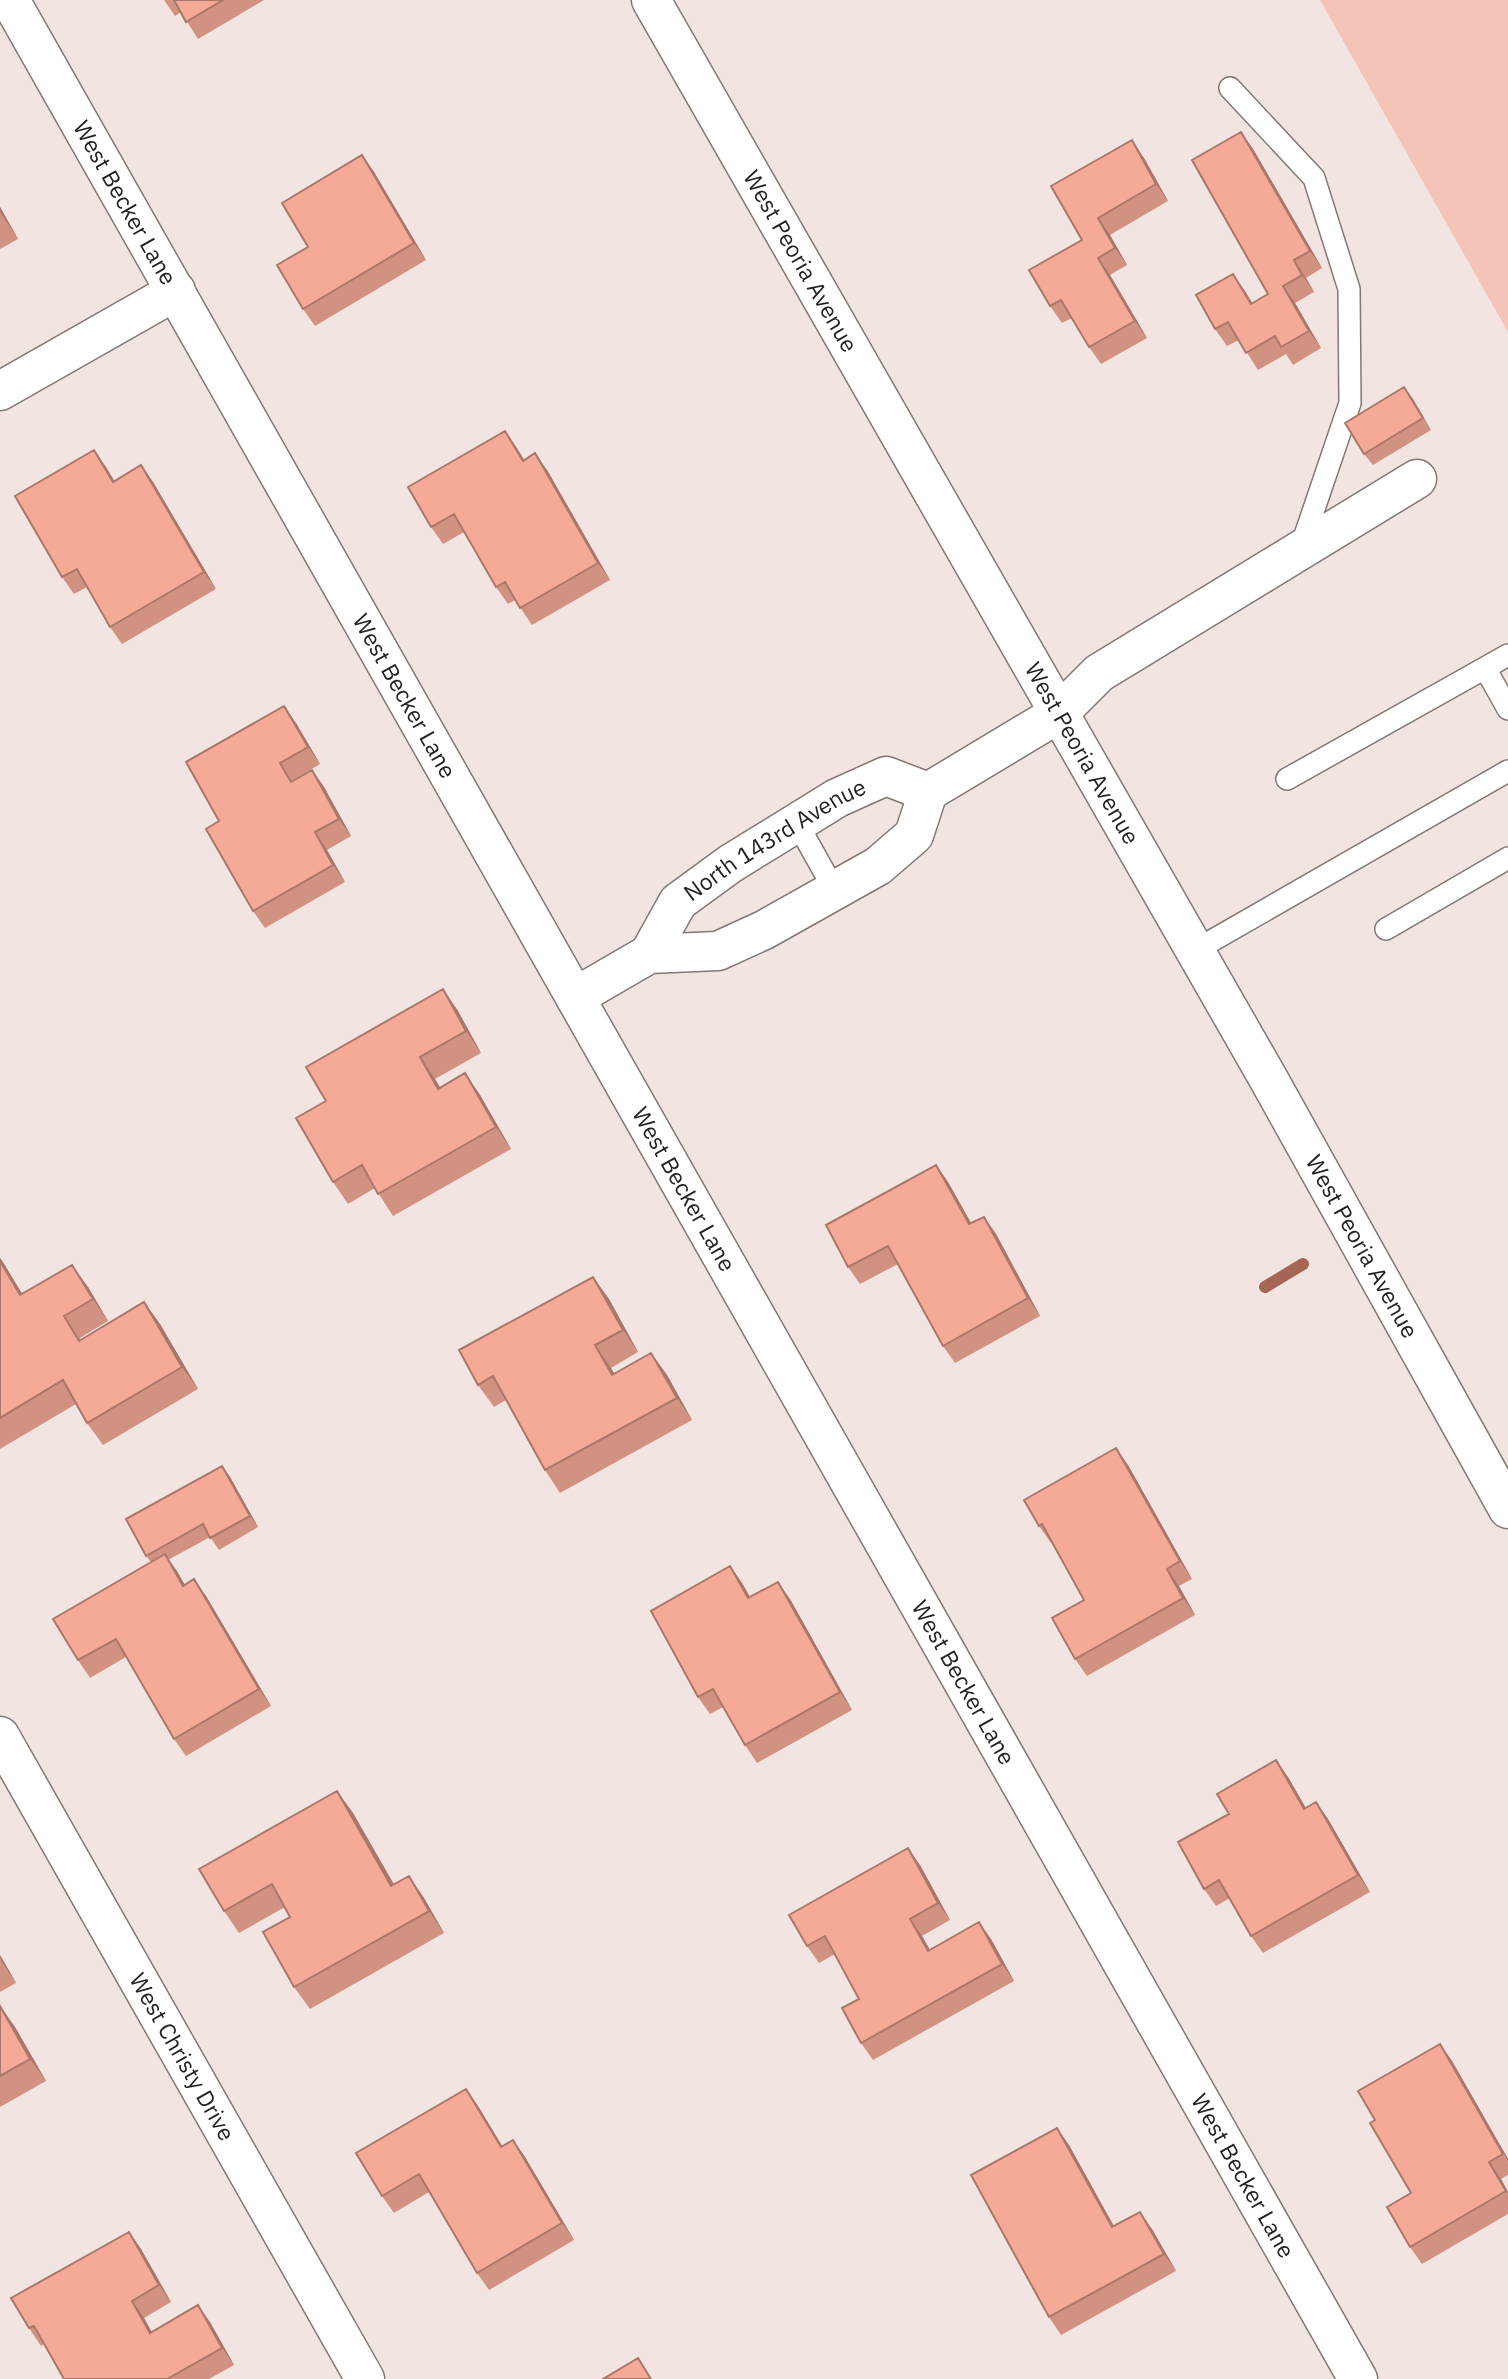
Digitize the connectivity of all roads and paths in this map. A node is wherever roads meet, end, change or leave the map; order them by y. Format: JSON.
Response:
{"nodes":[{"id":1,"x":10,"y":0,"type":"edge"},
{"id":2,"x":651,"y":0,"type":"edge"},
{"id":3,"x":1230,"y":88,"type":"dead end"},
{"id":4,"x":176,"y":291,"type":"junction"},
{"id":5,"x":0,"y":391,"type":"edge"},
{"id":6,"x":1417,"y":479,"type":"dead end"},
{"id":7,"x":1299,"y":552,"type":"junction"},
{"id":8,"x":1508,"y":655,"type":"edge"},
{"id":9,"x":1485,"y":668,"type":"junction"},
{"id":10,"x":1508,"y":709,"type":"edge"},
{"id":11,"x":1058,"y":714,"type":"junction"},
{"id":12,"x":1508,"y":771,"type":"edge"},
{"id":13,"x":1287,"y":779,"type":"dead end"},
{"id":14,"x":928,"y":792,"type":"junction"},
{"id":15,"x":797,"y":823,"type":"junction"},
{"id":16,"x":1508,"y":859,"type":"edge"},
{"id":17,"x":835,"y":891,"type":"junction"},
{"id":18,"x":1386,"y":929,"type":"dead end"},
{"id":19,"x":1194,"y":951,"type":"junction"},
{"id":20,"x":649,"y":954,"type":"junction"},
{"id":21,"x":575,"y":997,"type":"junction"},
{"id":22,"x":1508,"y":1509,"type":"edge"},
{"id":23,"x":0,"y":1736,"type":"edge"},
{"id":24,"x":365,"y":2379,"type":"edge"},
{"id":25,"x":1358,"y":2379,"type":"edge"}],
"edges":[{"from":1,"to":4,"type":"street","name":"West Becker Lane"},
{"from":2,"to":11,"type":"street","name":"West Peoria Avenue"},
{"from":3,"to":7,"type":"lane"},
{"from":4,"to":5,"type":"street"},
{"from":4,"to":21,"type":"street","name":"West Becker Lane"},
{"from":6,"to":7,"type":"street"},
{"from":7,"to":11,"type":"street"},
{"from":8,"to":9,"type":"lane"},
{"from":9,"to":10,"type":"lane"},
{"from":9,"to":13,"type":"lane"},
{"from":11,"to":14,"type":"street"},
{"from":11,"to":19,"type":"street","name":"West Peoria Avenue"},
{"from":12,"to":19,"type":"lane"},
{"from":14,"to":15,"type":"street","name":"North 143rd Avenue"},
{"from":14,"to":17,"type":"street"},
{"from":15,"to":17,"type":"lane"},
{"from":15,"to":20,"type":"street","name":"North 143rd Avenue"},
{"from":16,"to":18,"type":"lane"},
{"from":17,"to":20,"type":"street"},
{"from":19,"to":22,"type":"street","name":"West Peoria Avenue"},
{"from":20,"to":21,"type":"street"},
{"from":21,"to":25,"type":"street","name":"West Becker Lane"},
{"from":23,"to":24,"type":"street","name":"West Christy Drive"}]}
